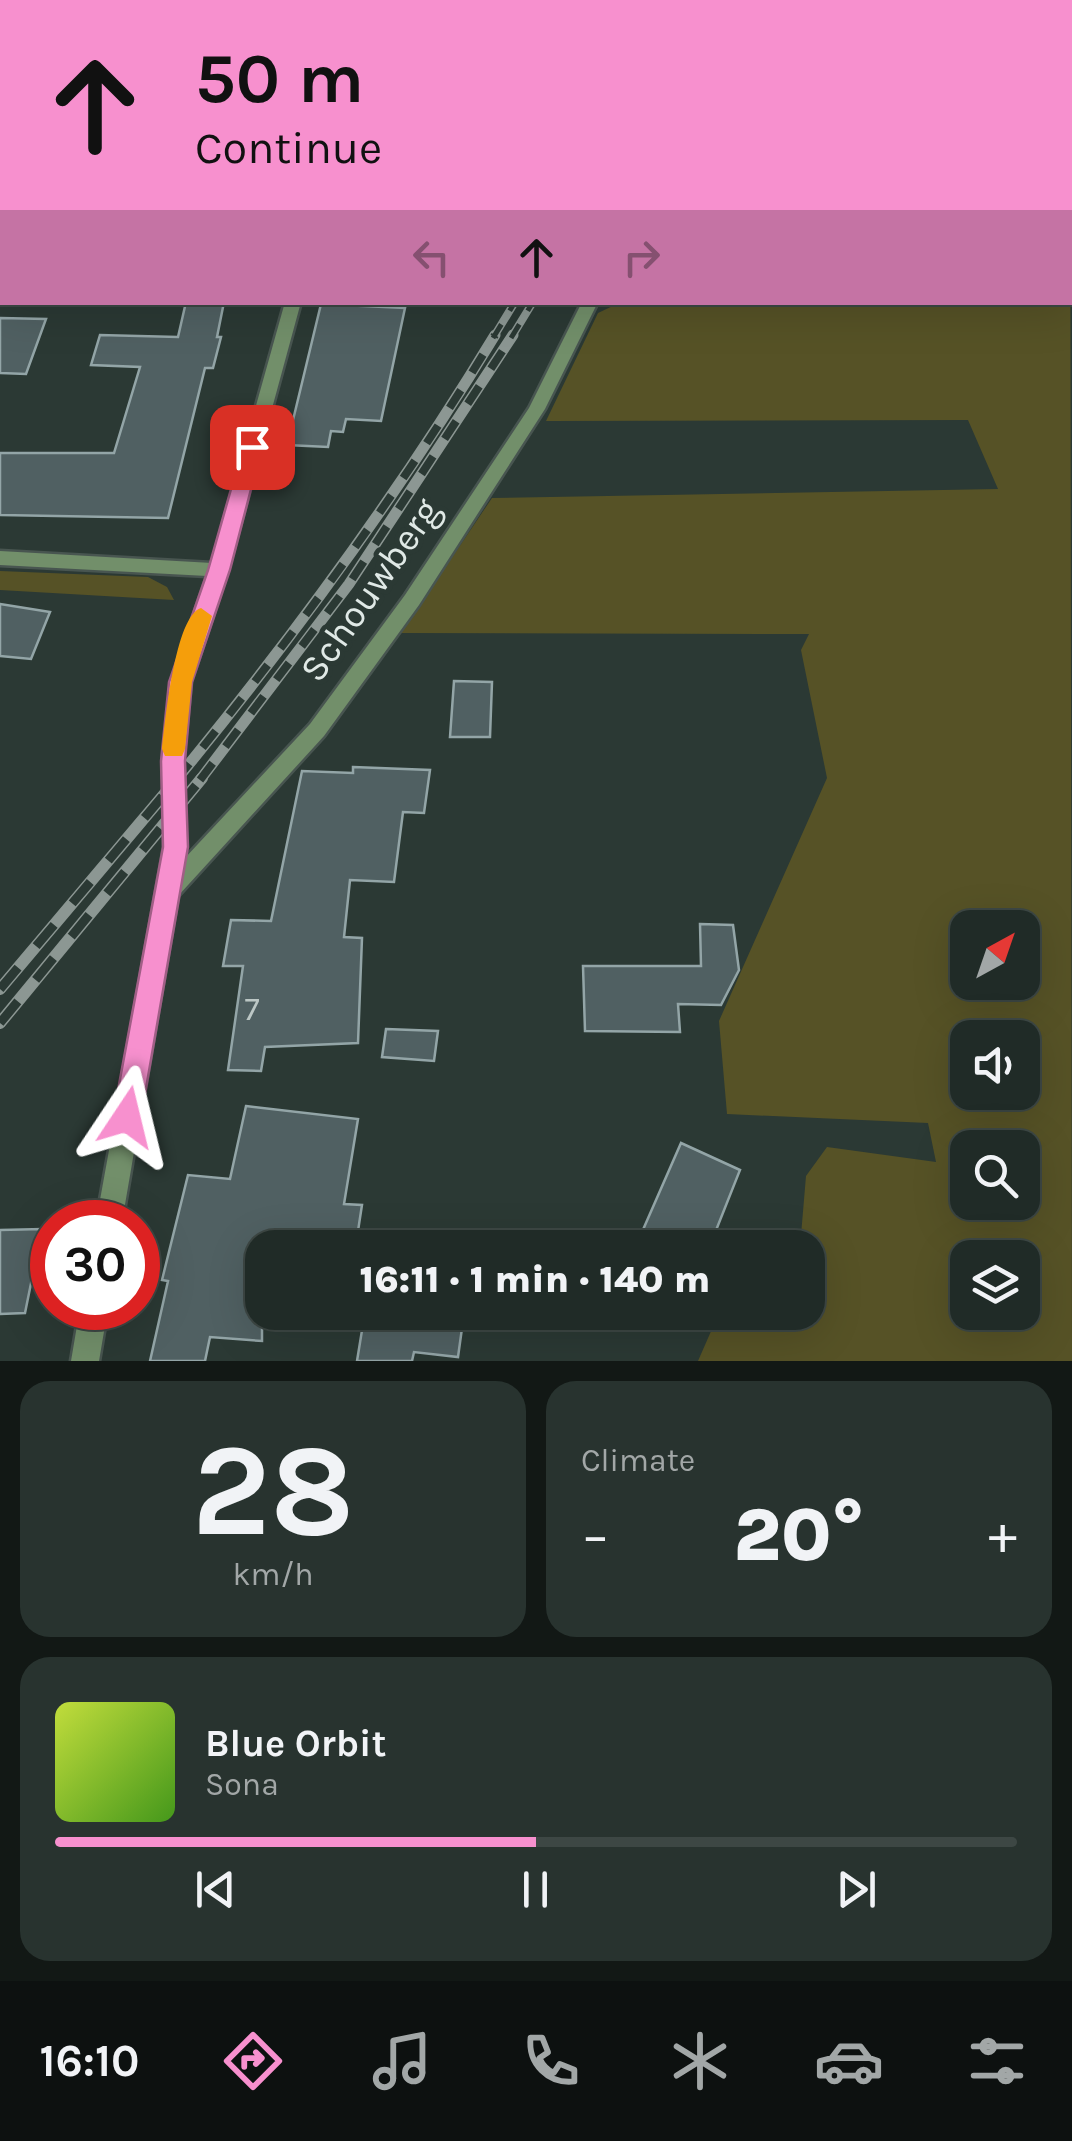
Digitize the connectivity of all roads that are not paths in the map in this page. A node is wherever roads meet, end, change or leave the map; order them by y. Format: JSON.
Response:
{"nodes":[{"id":1,"x":292,"y":305,"type":"edge"},
{"id":2,"x":589,"y":305,"type":"edge"},
{"id":3,"x":0,"y":558,"type":"edge"},
{"id":4,"x":219,"y":570,"type":"junction"},
{"id":5,"x":168,"y":890,"type":"junction"},
{"id":6,"x":113,"y":1200,"type":"edge"},
{"id":7,"x":90,"y":1330,"type":"edge"},
{"id":8,"x":85,"y":1361,"type":"edge"}],
"edges":[{"from":1,"to":4,"type":"street"},
{"from":2,"to":5,"type":"street","name":"Schouwberg"},
{"from":3,"to":4,"type":"street"},
{"from":4,"to":5,"type":"street"},
{"from":5,"to":6,"type":"street"},
{"from":7,"to":8,"type":"street"}]}
